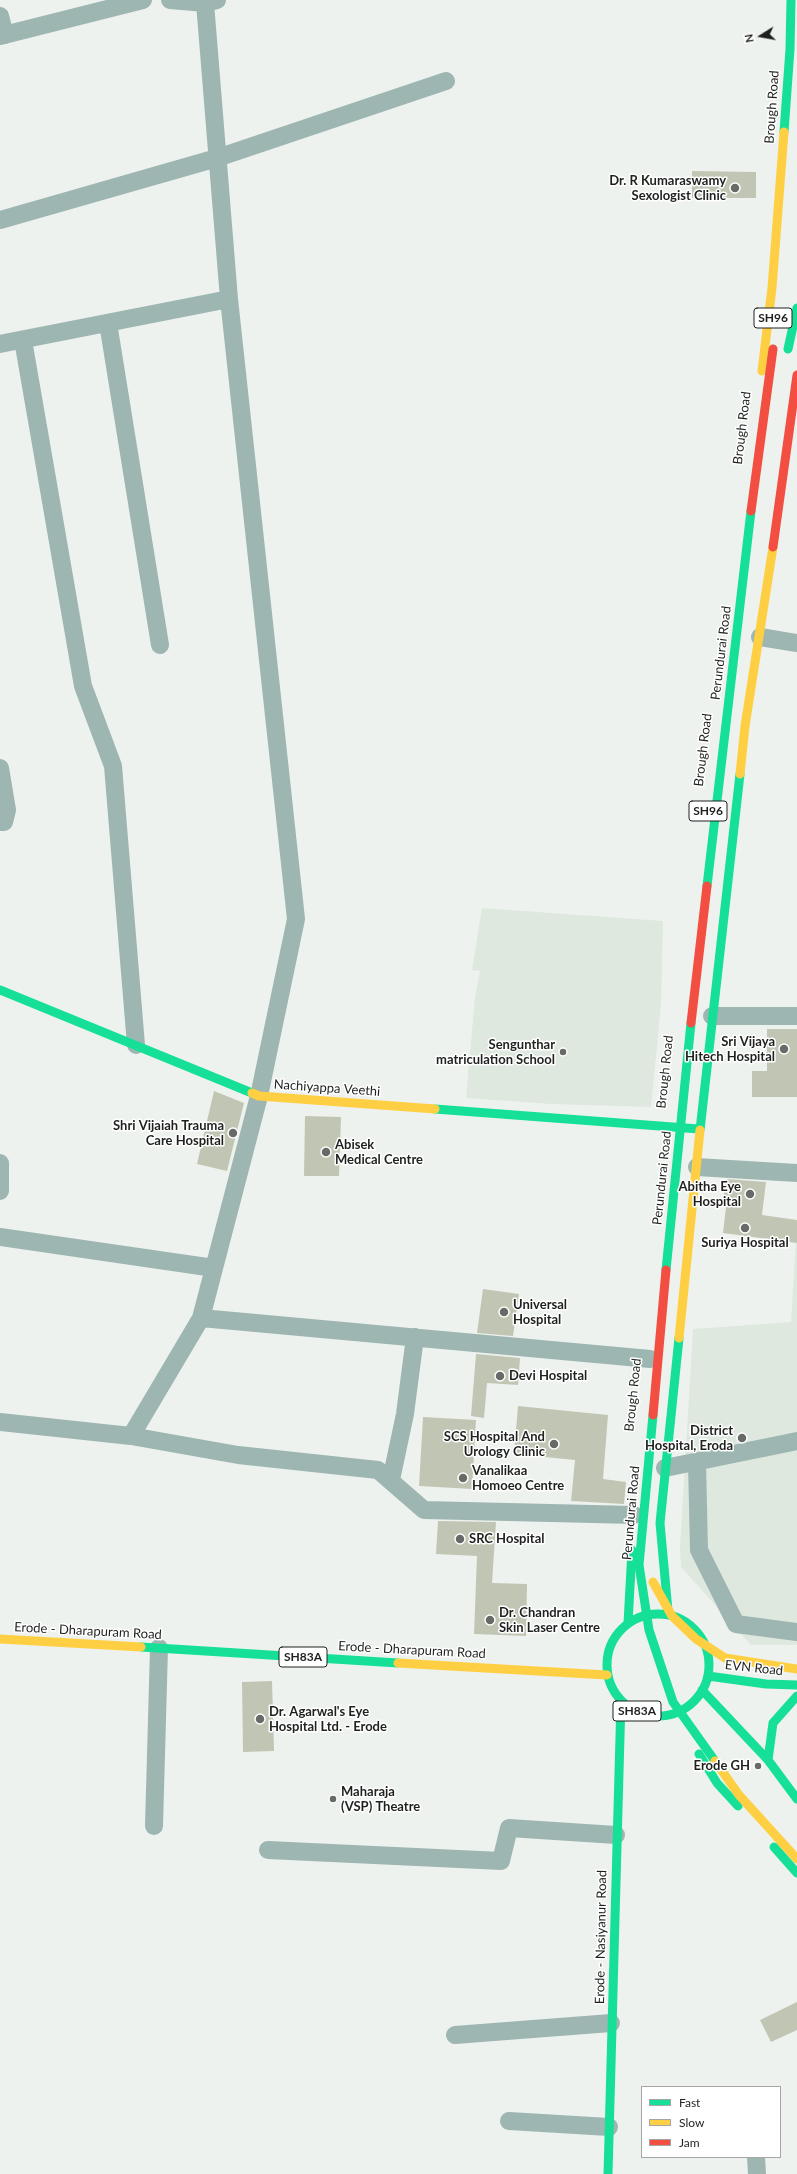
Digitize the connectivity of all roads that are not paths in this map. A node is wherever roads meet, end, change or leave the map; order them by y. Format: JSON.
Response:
{"nodes":[{"id":1,"x":143,"y":0,"type":"edge"},
{"id":2,"x":170,"y":0,"type":"edge"},
{"id":3,"x":790,"y":0,"type":"edge"},
{"id":4,"x":211,"y":1,"type":"edge"},
{"id":5,"x":0,"y":16,"type":"edge"},
{"id":6,"x":2,"y":36,"type":"edge"},
{"id":7,"x":446,"y":81,"type":"dead end"},
{"id":8,"x":217,"y":158,"type":"junction"},
{"id":9,"x":0,"y":220,"type":"edge"},
{"id":10,"x":772,"y":288,"type":"junction"},
{"id":11,"x":229,"y":299,"type":"junction"},
{"id":12,"x":797,"y":308,"type":"edge"},
{"id":13,"x":108,"y":323,"type":"junction"},
{"id":14,"x":22,"y":340,"type":"junction"},
{"id":15,"x":0,"y":344,"type":"edge"},
{"id":16,"x":787,"y":353,"type":"dead end"},
{"id":17,"x":797,"y":375,"type":"edge"},
{"id":18,"x":760,"y":637,"type":"junction"},
{"id":19,"x":797,"y":643,"type":"edge"},
{"id":20,"x":160,"y":646,"type":"dead end"},
{"id":21,"x":746,"y":658,"type":"dead end"},
{"id":22,"x":0,"y":768,"type":"edge"},
{"id":23,"x":730,"y":774,"type":"dead end"},
{"id":24,"x":728,"y":789,"type":"dead end"},
{"id":25,"x":0,"y":822,"type":"edge"},
{"id":26,"x":712,"y":927,"type":"dead end"},
{"id":27,"x":0,"y":990,"type":"edge"},
{"id":28,"x":705,"y":998,"type":"dead end"},
{"id":29,"x":712,"y":1016,"type":"junction"},
{"id":30,"x":797,"y":1016,"type":"edge"},
{"id":31,"x":136,"y":1045,"type":"junction"},
{"id":32,"x":259,"y":1096,"type":"junction"},
{"id":33,"x":673,"y":1127,"type":"junction"},
{"id":34,"x":701,"y":1129,"type":"junction"},
{"id":35,"x":0,"y":1163,"type":"edge"},
{"id":36,"x":696,"y":1167,"type":"junction"},
{"id":37,"x":797,"y":1173,"type":"edge"},
{"id":38,"x":0,"y":1191,"type":"edge"},
{"id":39,"x":0,"y":1238,"type":"edge"},
{"id":40,"x":214,"y":1268,"type":"junction"},
{"id":41,"x":201,"y":1318,"type":"junction"},
{"id":42,"x":415,"y":1337,"type":"junction"},
{"id":43,"x":650,"y":1359,"type":"junction"},
{"id":44,"x":0,"y":1422,"type":"edge"},
{"id":45,"x":131,"y":1436,"type":"junction"},
{"id":46,"x":797,"y":1441,"type":"edge"},
{"id":47,"x":697,"y":1462,"type":"junction"},
{"id":48,"x":665,"y":1468,"type":"junction"},
{"id":49,"x":391,"y":1480,"type":"junction"},
{"id":50,"x":634,"y":1515,"type":"junction"},
{"id":51,"x":653,"y":1553,"type":"dead end"},
{"id":52,"x":668,"y":1613,"type":"junction"},
{"id":53,"x":628,"y":1623,"type":"junction"},
{"id":54,"x":797,"y":1632,"type":"edge"},
{"id":55,"x":0,"y":1640,"type":"edge"},
{"id":56,"x":159,"y":1648,"type":"junction"},
{"id":57,"x":671,"y":1666,"type":"dead end"},
{"id":58,"x":797,"y":1669,"type":"edge"},
{"id":59,"x":607,"y":1675,"type":"junction"},
{"id":60,"x":708,"y":1676,"type":"junction"},
{"id":61,"x":797,"y":1685,"type":"edge"},
{"id":62,"x":702,"y":1690,"type":"junction"},
{"id":63,"x":682,"y":1695,"type":"dead end"},
{"id":64,"x":797,"y":1696,"type":"edge"},
{"id":65,"x":621,"y":1700,"type":"junction"},
{"id":66,"x":673,"y":1714,"type":"junction"},
{"id":67,"x":768,"y":1760,"type":"junction"},
{"id":68,"x":731,"y":1767,"type":"dead end"},
{"id":69,"x":797,"y":1799,"type":"edge"},
{"id":70,"x":154,"y":1826,"type":"dead end"},
{"id":71,"x":616,"y":1834,"type":"junction"},
{"id":72,"x":268,"y":1850,"type":"dead end"},
{"id":73,"x":797,"y":1859,"type":"edge"},
{"id":74,"x":797,"y":1873,"type":"edge"},
{"id":75,"x":612,"y":2023,"type":"junction"},
{"id":76,"x":455,"y":2035,"type":"dead end"},
{"id":77,"x":509,"y":2121,"type":"dead end"},
{"id":78,"x":609,"y":2127,"type":"junction"},
{"id":79,"x":756,"y":2158,"type":"edge"},
{"id":80,"x":608,"y":2174,"type":"edge"},
{"id":81,"x":757,"y":2174,"type":"edge"}],
"edges":[{"from":1,"to":6,"type":"street"},
{"from":2,"to":4,"type":"street"},
{"from":3,"to":10,"type":"main road","name":"Brough Road","number":"SH96"},
{"from":4,"to":8,"type":"street"},
{"from":5,"to":6,"type":"street"},
{"from":7,"to":8,"type":"street"},
{"from":8,"to":9,"type":"street"},
{"from":8,"to":11,"type":"street"},
{"from":10,"to":33,"type":"main road","name":"Brough Road","number":"SH96"},
{"from":10,"to":73,"type":"main road","name":"Perundurai Road","number":"SH96","bridge":true},
{"from":11,"to":13,"type":"street"},
{"from":11,"to":32,"type":"street"},
{"from":12,"to":16,"type":"main road","number":"SH96"},
{"from":13,"to":14,"type":"street"},
{"from":13,"to":20,"type":"street"},
{"from":14,"to":15,"type":"street"},
{"from":14,"to":31,"type":"street"},
{"from":17,"to":18,"type":"main road","number":"SH96"},
{"from":18,"to":19,"type":"street"},
{"from":18,"to":29,"type":"main road","number":"SH96"},
{"from":21,"to":23,"type":"main road","name":"Perundurai Road"},
{"from":22,"to":25,"type":"street"},
{"from":24,"to":26,"type":"main road","number":"SH96"},
{"from":27,"to":31,"type":"main road","name":"Nachiyappa Veethi"},
{"from":28,"to":51,"type":"main road","name":"Perundurai Road"},
{"from":29,"to":30,"type":"street"},
{"from":29,"to":34,"type":"main road","number":"SH96"},
{"from":31,"to":32,"type":"main road","name":"Nachiyappa Veethi"},
{"from":32,"to":33,"type":"main road","name":"Nachiyappa Veethi"},
{"from":32,"to":40,"type":"street"},
{"from":33,"to":34,"type":"main road","name":"Nachiyappa Veethi"},
{"from":33,"to":43,"type":"main road","name":"Brough Road","number":"SH96"},
{"from":34,"to":36,"type":"main road","number":"SH96"},
{"from":35,"to":38,"type":"street"},
{"from":36,"to":37,"type":"street"},
{"from":36,"to":48,"type":"main road","number":"SH96"},
{"from":39,"to":40,"type":"street"},
{"from":40,"to":41,"type":"street"},
{"from":41,"to":42,"type":"street"},
{"from":41,"to":45,"type":"street"},
{"from":42,"to":43,"type":"street"},
{"from":42,"to":49,"type":"street"},
{"from":43,"to":50,"type":"main road","name":"Brough Road","number":"SH96"},
{"from":44,"to":45,"type":"street"},
{"from":45,"to":49,"type":"street"},
{"from":46,"to":47,"type":"street"},
{"from":47,"to":48,"type":"street"},
{"from":47,"to":54,"type":"street"},
{"from":48,"to":52,"type":"main road","number":"SH96"},
{"from":49,"to":50,"type":"street"},
{"from":50,"to":53,"type":"main road","name":"Brough Road","number":"SH96"},
{"from":52,"to":53,"type":"main road"},
{"from":52,"to":60,"type":"main road","number":"SH83A"},
{"from":53,"to":59,"type":"main road"},
{"from":55,"to":56,"type":"main road","name":"Erode - Dharapuram Road","number":"SH83A"},
{"from":56,"to":59,"type":"main road","name":"Erode - Dharapuram Road","number":"SH83A"},
{"from":56,"to":70,"type":"street"},
{"from":57,"to":58,"type":"main road","bridge":true},
{"from":59,"to":65,"type":"main road","number":"SH83A"},
{"from":60,"to":61,"type":"main road","name":"EVN Road"},
{"from":60,"to":62,"type":"main road","number":"SH83A"},
{"from":62,"to":66,"type":"main road","number":"SH83A"},
{"from":62,"to":67,"type":"main road"},
{"from":63,"to":68,"type":"main road"},
{"from":64,"to":67,"type":"main road"},
{"from":65,"to":66,"type":"main road","number":"SH83A"},
{"from":65,"to":71,"type":"main road","name":"Erode - Nasiyanur Road"},
{"from":66,"to":74,"type":"main road"},
{"from":67,"to":69,"type":"main road"},
{"from":71,"to":72,"type":"street"},
{"from":71,"to":75,"type":"main road","name":"Erode - Nasiyanur Road"},
{"from":75,"to":76,"type":"street"},
{"from":75,"to":78,"type":"main road","name":"Erode - Nasiyanur Road"},
{"from":77,"to":78,"type":"street"},
{"from":78,"to":80,"type":"main road","name":"Erode - Nasiyanur Road"},
{"from":79,"to":81,"type":"street"}]}
